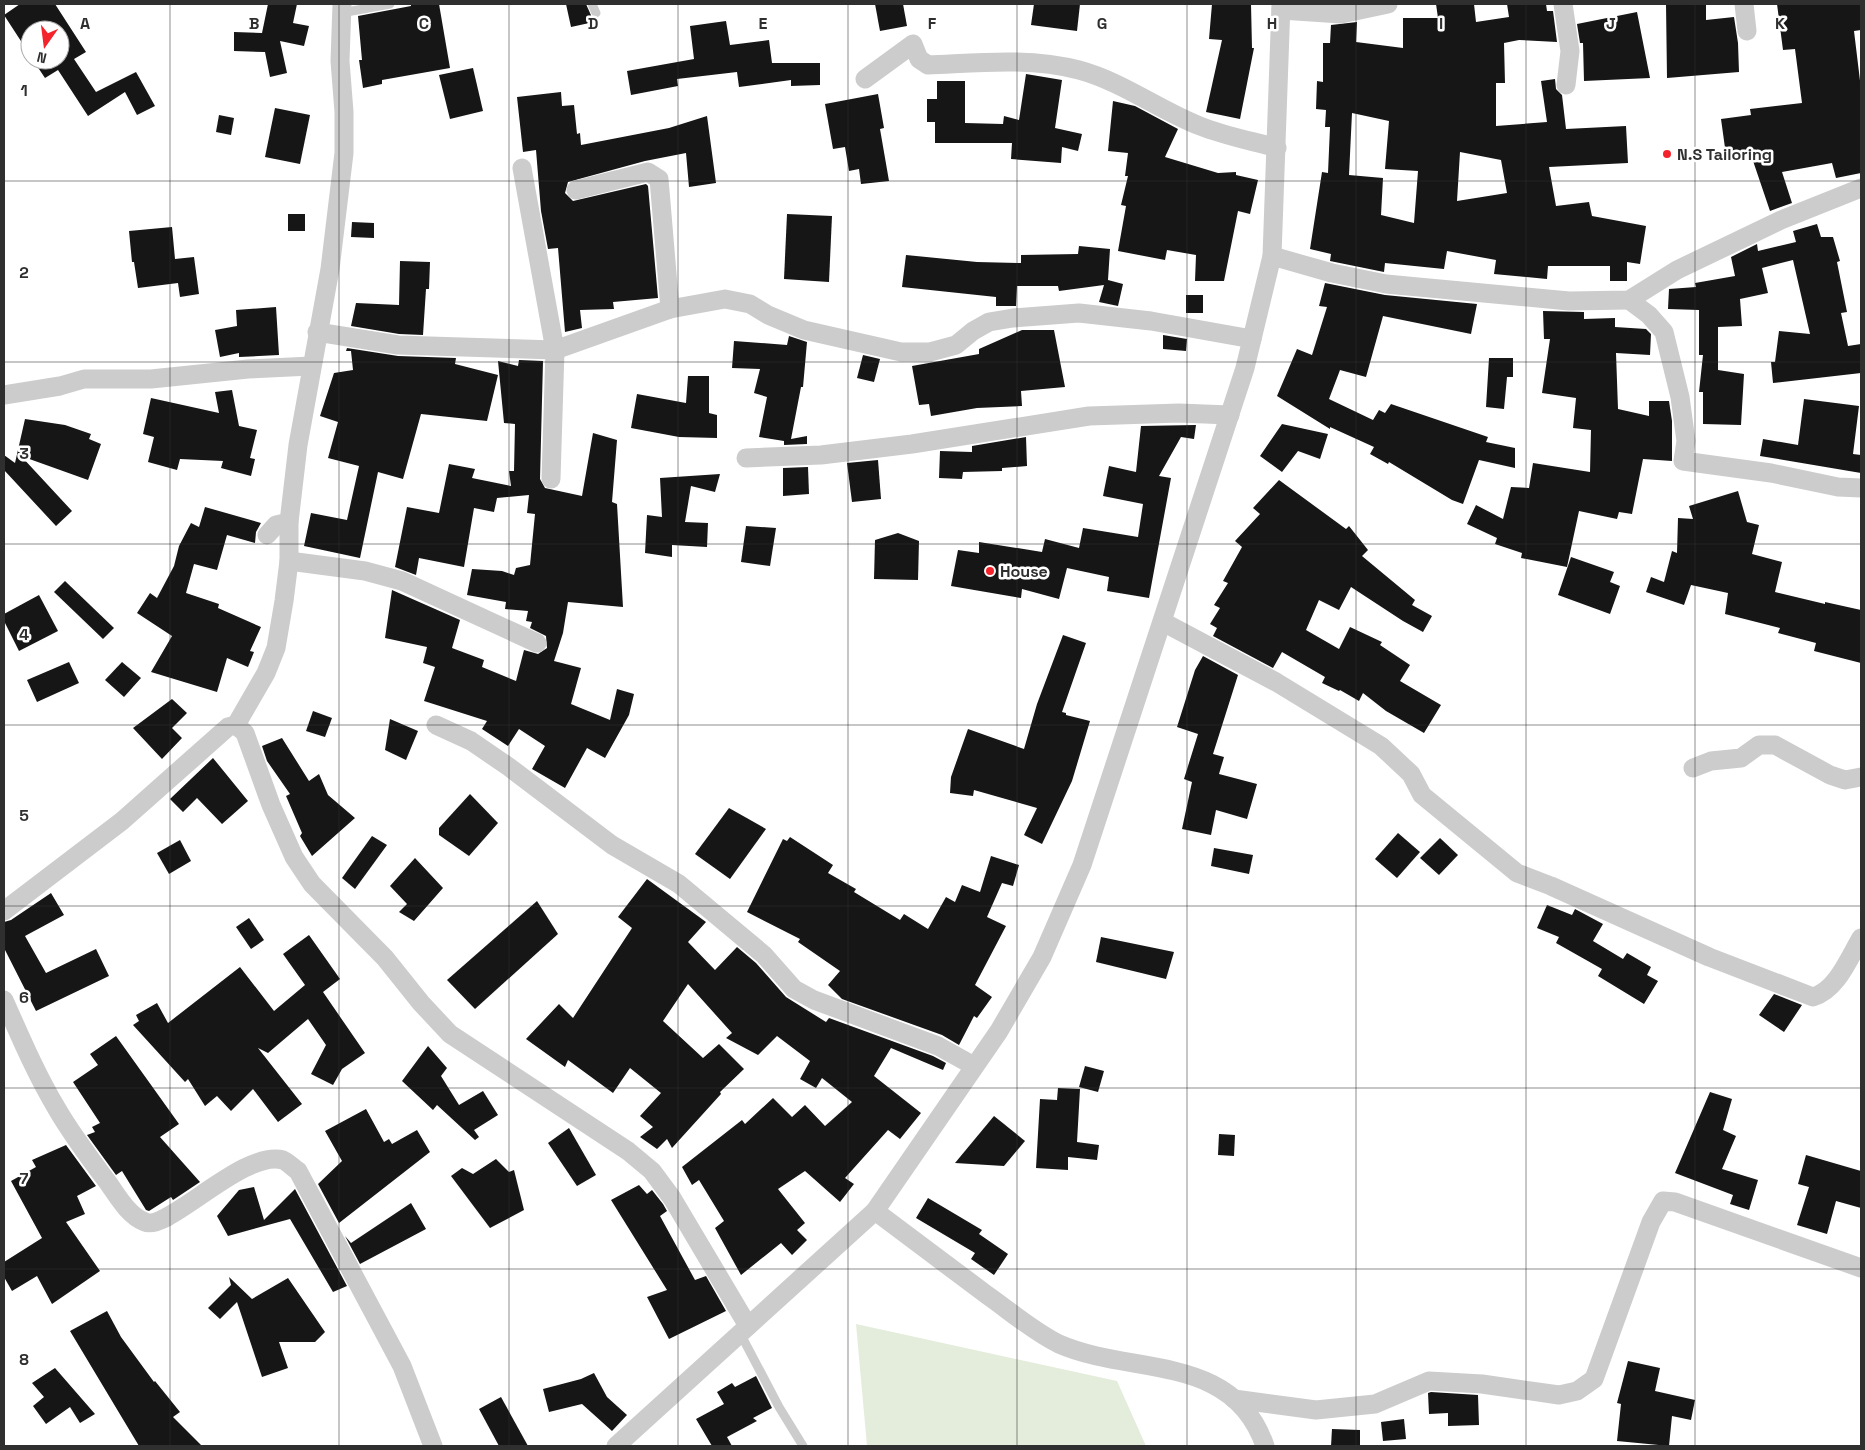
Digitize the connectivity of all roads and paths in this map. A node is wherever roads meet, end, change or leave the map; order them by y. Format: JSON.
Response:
{"nodes":[{"id":1,"x":390,"y":4,"type":"edge"},
{"id":2,"x":592,"y":4,"type":"edge"},
{"id":3,"x":1388,"y":4,"type":"edge"},
{"id":4,"x":1564,"y":4,"type":"edge"},
{"id":5,"x":1744,"y":4,"type":"edge"},
{"id":6,"x":1281,"y":7,"type":"edge"},
{"id":7,"x":342,"y":8,"type":"edge"},
{"id":8,"x":596,"y":13,"type":"dead end"},
{"id":9,"x":1747,"y":31,"type":"dead end"},
{"id":10,"x":865,"y":79,"type":"dead end"},
{"id":11,"x":1566,"y":85,"type":"dead end"},
{"id":12,"x":1277,"y":148,"type":"junction"},
{"id":13,"x":522,"y":168,"type":"dead end"},
{"id":14,"x":1861,"y":188,"type":"edge"},
{"id":15,"x":576,"y":190,"type":"dead end"},
{"id":16,"x":1272,"y":256,"type":"junction"},
{"id":17,"x":1629,"y":300,"type":"junction"},
{"id":18,"x":670,"y":309,"type":"junction"},
{"id":19,"x":317,"y":332,"type":"junction"},
{"id":20,"x":1252,"y":339,"type":"junction"},
{"id":21,"x":555,"y":350,"type":"junction"},
{"id":22,"x":311,"y":366,"type":"junction"},
{"id":23,"x":4,"y":395,"type":"edge"},
{"id":24,"x":1230,"y":415,"type":"junction"},
{"id":25,"x":746,"y":458,"type":"dead end"},
{"id":26,"x":551,"y":479,"type":"dead end"},
{"id":27,"x":1861,"y":488,"type":"edge"},
{"id":28,"x":289,"y":522,"type":"junction"},
{"id":29,"x":267,"y":535,"type":"dead end"},
{"id":30,"x":289,"y":561,"type":"junction"},
{"id":31,"x":1163,"y":622,"type":"junction"},
{"id":32,"x":537,"y":643,"type":"dead end"},
{"id":33,"x":436,"y":724,"type":"dead end"},
{"id":34,"x":236,"y":725,"type":"junction"},
{"id":35,"x":1693,"y":768,"type":"dead end"},
{"id":36,"x":1861,"y":777,"type":"edge"},
{"id":37,"x":4,"y":911,"type":"edge"},
{"id":38,"x":1861,"y":938,"type":"edge"},
{"id":39,"x":4,"y":1000,"type":"edge"},
{"id":40,"x":974,"y":1066,"type":"junction"},
{"id":41,"x":875,"y":1211,"type":"junction"},
{"id":42,"x":1861,"y":1268,"type":"edge"},
{"id":43,"x":744,"y":1330,"type":"junction"},
{"id":44,"x":1234,"y":1399,"type":"junction"},
{"id":45,"x":433,"y":1446,"type":"edge"},
{"id":46,"x":616,"y":1446,"type":"edge"},
{"id":47,"x":803,"y":1446,"type":"edge"},
{"id":48,"x":1265,"y":1446,"type":"edge"}],
"edges":[{"from":1,"to":7,"type":"lane"},
{"from":2,"to":8,"type":"lane"},
{"from":3,"to":6,"type":"street"},
{"from":4,"to":11,"type":"street"},
{"from":5,"to":9,"type":"street"},
{"from":6,"to":12,"type":"street"},
{"from":7,"to":19,"type":"street"},
{"from":10,"to":12,"type":"street"},
{"from":12,"to":16,"type":"street"},
{"from":13,"to":21,"type":"street"},
{"from":14,"to":17,"type":"street"},
{"from":15,"to":18,"type":"street"},
{"from":16,"to":17,"type":"street"},
{"from":16,"to":20,"type":"street"},
{"from":17,"to":27,"type":"street"},
{"from":18,"to":20,"type":"street"},
{"from":18,"to":21,"type":"street"},
{"from":19,"to":21,"type":"street"},
{"from":19,"to":22,"type":"street"},
{"from":20,"to":24,"type":"street"},
{"from":21,"to":26,"type":"street"},
{"from":22,"to":23,"type":"street"},
{"from":22,"to":28,"type":"street"},
{"from":24,"to":25,"type":"street"},
{"from":24,"to":31,"type":"street"},
{"from":28,"to":29,"type":"street"},
{"from":28,"to":30,"type":"street"},
{"from":30,"to":32,"type":"street"},
{"from":30,"to":34,"type":"street"},
{"from":31,"to":38,"type":"street"},
{"from":31,"to":40,"type":"street"},
{"from":33,"to":40,"type":"street"},
{"from":34,"to":37,"type":"street"},
{"from":34,"to":43,"type":"street"},
{"from":35,"to":36,"type":"street"},
{"from":39,"to":45,"type":"street"},
{"from":40,"to":41,"type":"street"},
{"from":41,"to":43,"type":"street"},
{"from":41,"to":44,"type":"street"},
{"from":42,"to":44,"type":"street"},
{"from":43,"to":46,"type":"street"},
{"from":43,"to":47,"type":"lane"},
{"from":44,"to":48,"type":"street"}]}
